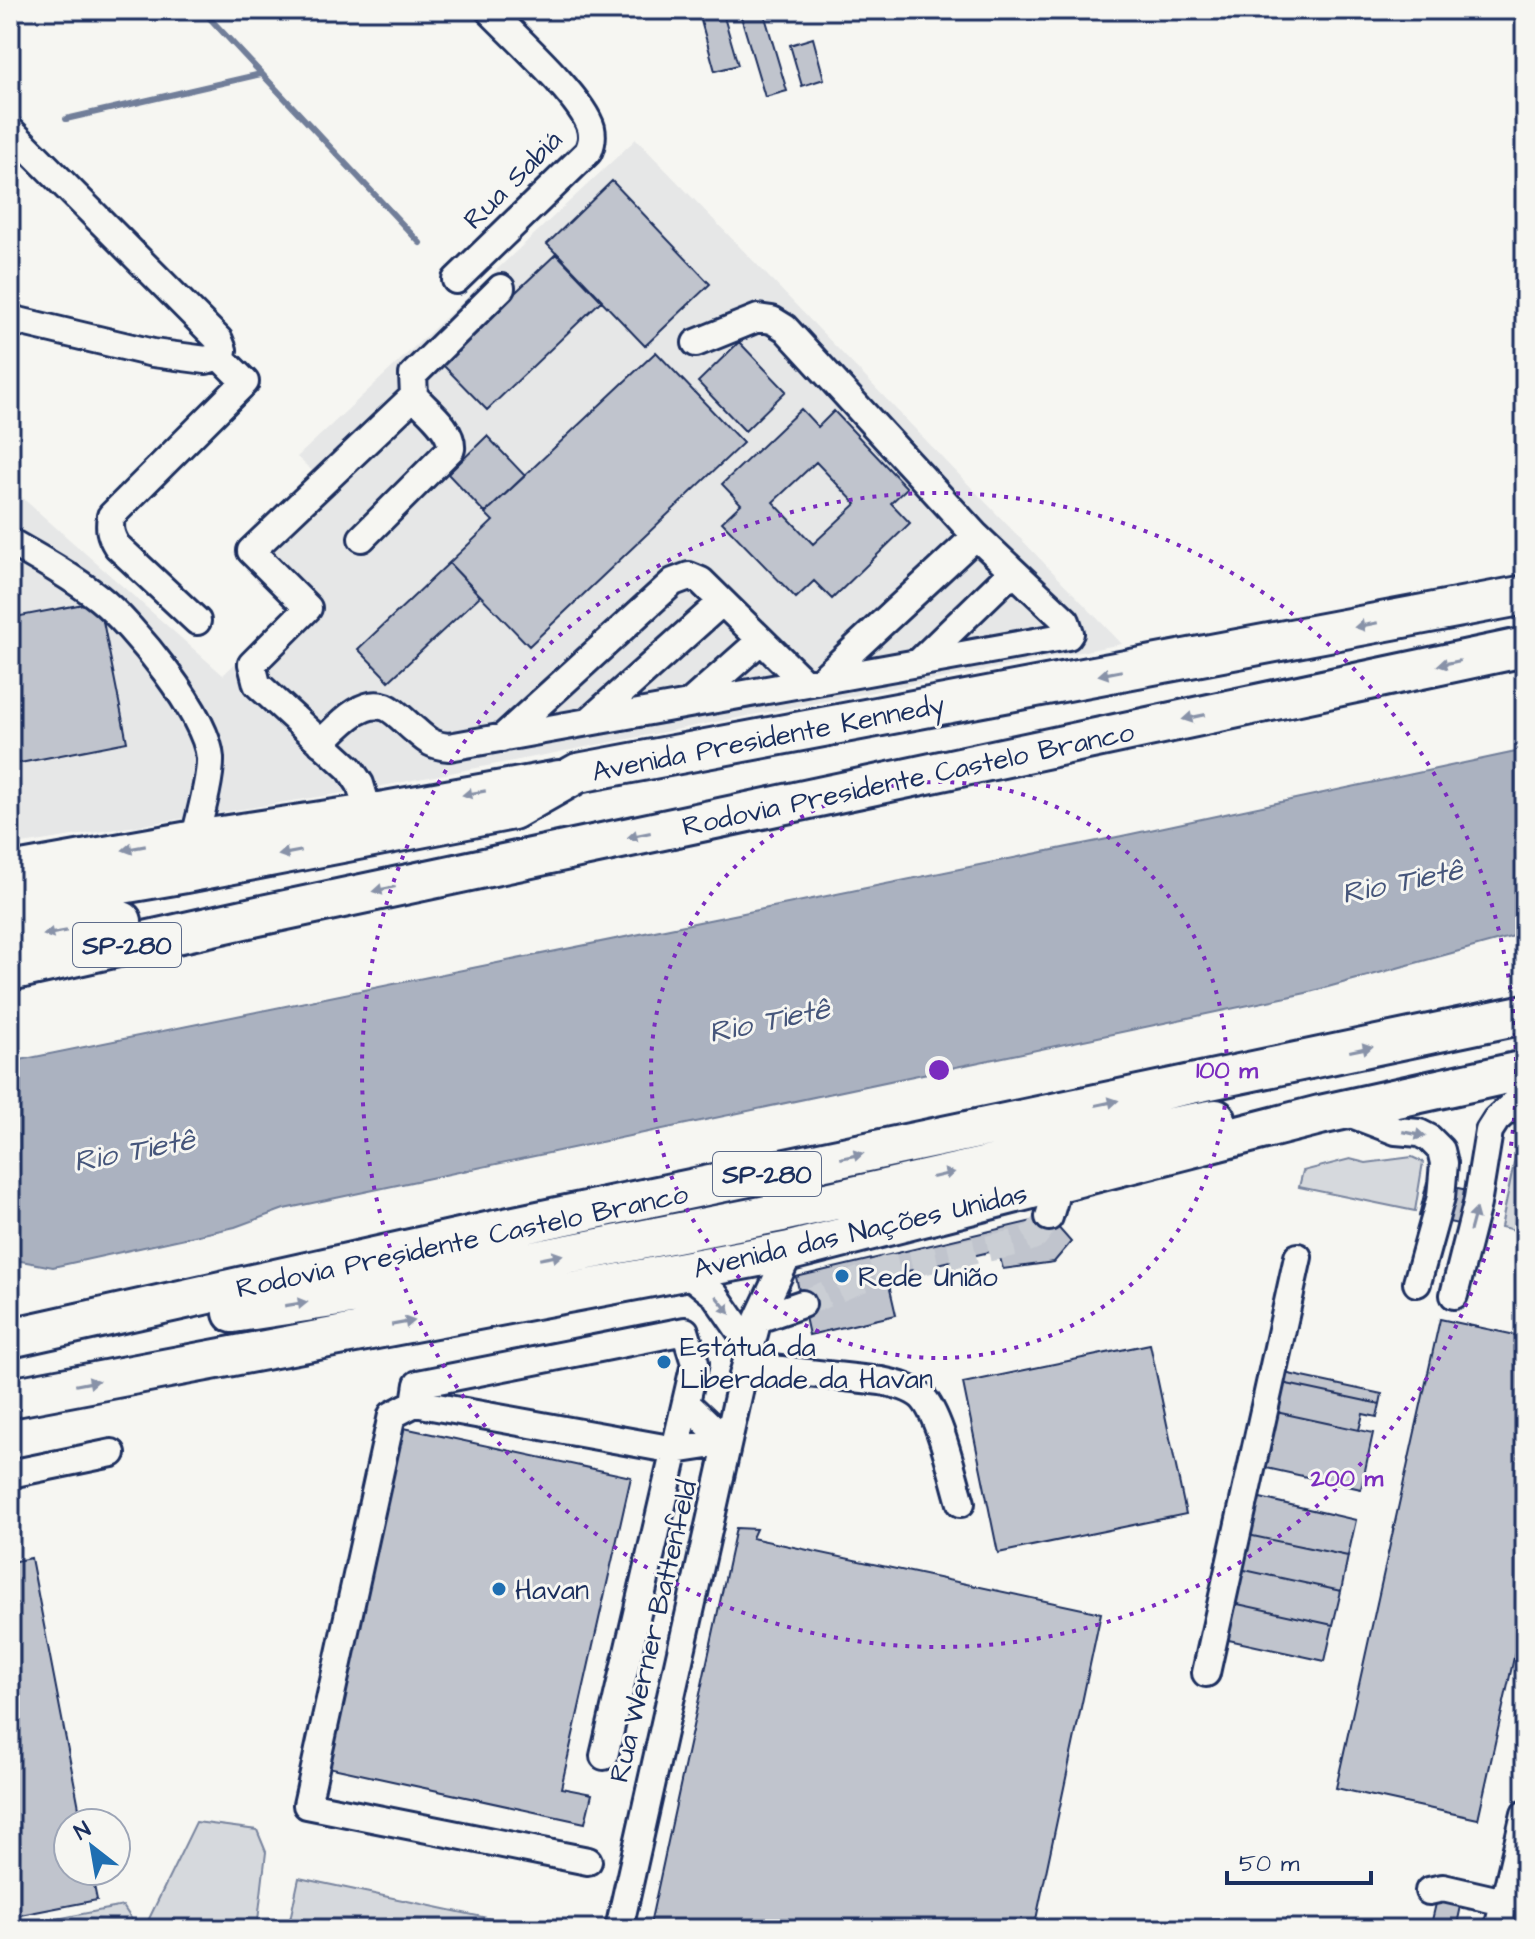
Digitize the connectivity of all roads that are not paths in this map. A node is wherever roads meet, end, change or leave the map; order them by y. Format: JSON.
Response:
{"nodes":[{"id":1,"x":489,"y":10,"type":"edge"},
{"id":2,"x":10,"y":130,"type":"edge"},
{"id":3,"x":456,"y":280,"type":"dead end"},
{"id":4,"x":501,"y":288,"type":"dead end"},
{"id":5,"x":10,"y":319,"type":"edge"},
{"id":6,"x":696,"y":343,"type":"dead end"},
{"id":7,"x":219,"y":348,"type":"junction"},
{"id":8,"x":414,"y":396,"type":"junction"},
{"id":9,"x":976,"y":536,"type":"junction"},
{"id":10,"x":362,"y":538,"type":"dead end"},
{"id":11,"x":10,"y":542,"type":"edge"},
{"id":12,"x":1012,"y":572,"type":"junction"},
{"id":13,"x":1525,"y":595,"type":"edge"},
{"id":14,"x":722,"y":602,"type":"junction"},
{"id":15,"x":197,"y":621,"type":"dead end"},
{"id":16,"x":761,"y":640,"type":"junction"},
{"id":17,"x":1525,"y":647,"type":"edge"},
{"id":18,"x":918,"y":663,"type":"junction"},
{"id":19,"x":813,"y":682,"type":"junction"},
{"id":20,"x":690,"y":703,"type":"junction"},
{"id":21,"x":588,"y":722,"type":"junction"},
{"id":22,"x":502,"y":738,"type":"junction"},
{"id":23,"x":321,"y":743,"type":"junction"},
{"id":24,"x":578,"y":773,"type":"junction"},
{"id":25,"x":368,"y":811,"type":"junction"},
{"id":26,"x":195,"y":837,"type":"junction"},
{"id":27,"x":10,"y":870,"type":"edge"},
{"id":28,"x":10,"y":903,"type":"edge"},
{"id":29,"x":244,"y":919,"type":"junction"},
{"id":30,"x":10,"y":940,"type":"edge"},
{"id":31,"x":10,"y":971,"type":"edge"},
{"id":32,"x":1525,"y":1014,"type":"edge"},
{"id":33,"x":1525,"y":1070,"type":"edge"},
{"id":34,"x":1525,"y":1093,"type":"edge"},
{"id":35,"x":1330,"y":1112,"type":"junction"},
{"id":36,"x":1442,"y":1157,"type":"junction"},
{"id":37,"x":1483,"y":1161,"type":"junction"},
{"id":38,"x":790,"y":1251,"type":"junction"},
{"id":39,"x":1298,"y":1257,"type":"dead end"},
{"id":40,"x":685,"y":1271,"type":"junction"},
{"id":41,"x":1417,"y":1283,"type":"dead end"},
{"id":42,"x":1454,"y":1295,"type":"dead end"},
{"id":43,"x":802,"y":1304,"type":"tunnel mouth"},
{"id":44,"x":107,"y":1318,"type":"junction"},
{"id":45,"x":758,"y":1319,"type":"junction"},
{"id":46,"x":10,"y":1338,"type":"edge"},
{"id":47,"x":748,"y":1356,"type":"junction"},
{"id":48,"x":10,"y":1398,"type":"edge"},
{"id":49,"x":415,"y":1403,"type":"junction"},
{"id":50,"x":686,"y":1403,"type":"junction"},
{"id":51,"x":727,"y":1442,"type":"junction"},
{"id":52,"x":675,"y":1450,"type":"junction"},
{"id":53,"x":112,"y":1453,"type":"dead end"},
{"id":54,"x":10,"y":1474,"type":"edge"},
{"id":55,"x":961,"y":1503,"type":"dead end"},
{"id":56,"x":1206,"y":1673,"type":"dead end"},
{"id":57,"x":604,"y":1756,"type":"dead end"},
{"id":58,"x":1525,"y":1814,"type":"edge"},
{"id":59,"x":588,"y":1861,"type":"dead end"},
{"id":60,"x":1429,"y":1891,"type":"dead end"},
{"id":61,"x":1504,"y":1902,"type":"junction"},
{"id":62,"x":619,"y":1929,"type":"edge"},
{"id":63,"x":1498,"y":1929,"type":"edge"}],
"edges":[{"from":1,"to":3,"type":"street","name":"Rua Sabiá"},
{"from":2,"to":7,"type":"street"},
{"from":4,"to":8,"type":"street"},
{"from":5,"to":7,"type":"street"},
{"from":6,"to":9,"type":"street"},
{"from":7,"to":15,"type":"street"},
{"from":8,"to":10,"type":"street"},
{"from":8,"to":23,"type":"street"},
{"from":9,"to":12,"type":"street"},
{"from":9,"to":19,"type":"street"},
{"from":11,"to":26,"type":"street"},
{"from":12,"to":18,"type":"street"},
{"from":12,"to":18,"type":"street"},
{"from":13,"to":24,"type":"highway","name":"Avenida Presidente Kennedy","one_way":true},
{"from":14,"to":16,"type":"street"},
{"from":14,"to":21,"type":"street"},
{"from":14,"to":22,"type":"street"},
{"from":16,"to":19,"type":"street"},
{"from":16,"to":20,"type":"street"},
{"from":17,"to":29,"type":"highway","name":"Rodovia Presidente Castelo Branco","number":"SP-280","one_way":true},
{"from":18,"to":19,"type":"street"},
{"from":19,"to":20,"type":"street"},
{"from":20,"to":21,"type":"street"},
{"from":21,"to":22,"type":"street"},
{"from":22,"to":23,"type":"street"},
{"from":23,"to":25,"type":"street"},
{"from":24,"to":25,"type":"main road","name":"Avenida Presidente Kennedy","one_way":true},
{"from":24,"to":28,"type":"highway","one_way":true},
{"from":25,"to":26,"type":"main road","name":"Avenida Presidente Kennedy"},
{"from":26,"to":27,"type":"main road","name":"Avenida Presidente Kennedy","one_way":true},
{"from":29,"to":30,"type":"highway","one_way":true},
{"from":29,"to":31,"type":"highway","name":"Rodovia Presidente Castelo Branco","number":"SP-280"},
{"from":44,"to":32,"type":"highway","name":"Rodovia Presidente Castelo Branco","number":"SP-280","one_way":true},
{"from":33,"to":35,"type":"highway","name":"Avenida das Nações Unidas"},
{"from":34,"to":37,"type":"street"},
{"from":35,"to":36,"type":"street","one_way":true},
{"from":35,"to":38,"type":"highway","name":"Avenida das Nações Unidas"},
{"from":44,"to":35,"type":"highway","one_way":true},
{"from":36,"to":37,"type":"street"},
{"from":36,"to":41,"type":"street"},
{"from":42,"to":37,"type":"street","one_way":true},
{"from":38,"to":40,"type":"highway","name":"Avenida das Nações Unidas"},
{"from":38,"to":45,"type":"street","name":"Rua Werner Battenfeld"},
{"from":39,"to":56,"type":"street"},
{"from":40,"to":47,"type":"street","one_way":true},
{"from":48,"to":40,"type":"highway","name":"Avenida das Nações Unidas","one_way":true},
{"from":43,"to":45,"type":"street"},
{"from":44,"to":46,"type":"highway","name":"Rodovia Presidente Castelo Branco","number":"SP-280"},
{"from":45,"to":47,"type":"street","name":"Rua Werner Battenfeld"},
{"from":47,"to":51,"type":"street","name":"Rua Werner Battenfeld"},
{"from":47,"to":55,"type":"street"},
{"from":49,"to":50,"type":"street"},
{"from":49,"to":52,"type":"street"},
{"from":49,"to":59,"type":"street"},
{"from":50,"to":51,"type":"street"},
{"from":50,"to":52,"type":"street"},
{"from":51,"to":52,"type":"street"},
{"from":51,"to":62,"type":"street","name":"Rua Werner Battenfeld"},
{"from":52,"to":57,"type":"street"},
{"from":53,"to":54,"type":"street"},
{"from":58,"to":61,"type":"street"},
{"from":60,"to":61,"type":"street"},
{"from":61,"to":63,"type":"street"}]}
